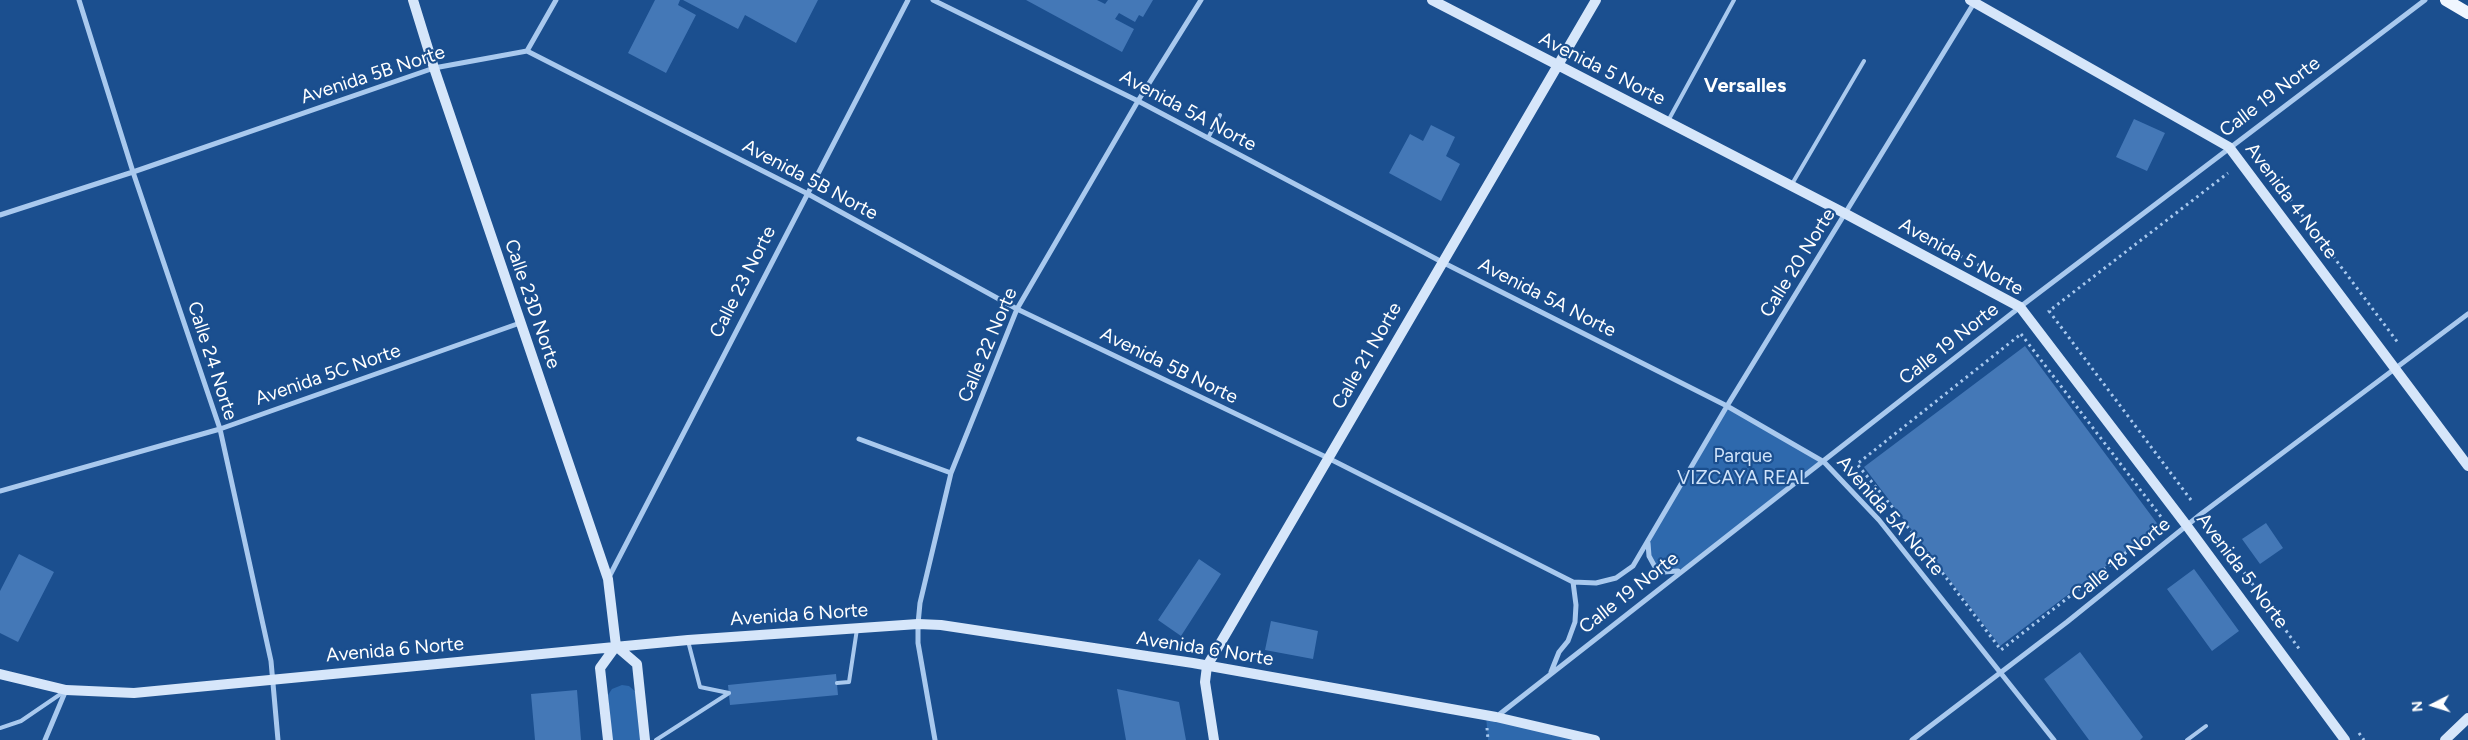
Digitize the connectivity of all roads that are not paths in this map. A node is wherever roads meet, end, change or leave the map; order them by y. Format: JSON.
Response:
{"nodes":[{"id":1,"x":79,"y":0,"type":"edge"},
{"id":2,"x":413,"y":0,"type":"edge"},
{"id":3,"x":556,"y":0,"type":"edge"},
{"id":4,"x":908,"y":0,"type":"edge"},
{"id":5,"x":933,"y":0,"type":"edge"},
{"id":6,"x":1201,"y":0,"type":"edge"},
{"id":7,"x":1432,"y":0,"type":"edge"},
{"id":8,"x":1596,"y":0,"type":"edge"},
{"id":9,"x":1734,"y":0,"type":"edge"},
{"id":10,"x":2425,"y":0,"type":"edge"},
{"id":11,"x":2446,"y":0,"type":"edge"},
{"id":12,"x":1973,"y":1,"type":"edge"},
{"id":13,"x":2468,"y":13,"type":"edge"},
{"id":14,"x":527,"y":51,"type":"junction"},
{"id":15,"x":1864,"y":61,"type":"dead end"},
{"id":16,"x":1558,"y":66,"type":"junction"},
{"id":17,"x":434,"y":68,"type":"junction"},
{"id":18,"x":1138,"y":101,"type":"junction"},
{"id":19,"x":1220,"y":115,"type":"dead end"},
{"id":20,"x":1667,"y":122,"type":"junction"},
{"id":21,"x":1208,"y":138,"type":"junction"},
{"id":22,"x":2229,"y":147,"type":"junction"},
{"id":23,"x":133,"y":172,"type":"junction"},
{"id":24,"x":1790,"y":186,"type":"junction"},
{"id":25,"x":808,"y":194,"type":"junction"},
{"id":26,"x":1846,"y":214,"type":"junction"},
{"id":27,"x":0,"y":215,"type":"edge"},
{"id":28,"x":1442,"y":262,"type":"junction"},
{"id":29,"x":2020,"y":307,"type":"junction"},
{"id":30,"x":1017,"y":309,"type":"junction"},
{"id":31,"x":2468,"y":314,"type":"edge"},
{"id":32,"x":520,"y":323,"type":"junction"},
{"id":33,"x":2395,"y":369,"type":"junction"},
{"id":34,"x":1727,"y":406,"type":"junction"},
{"id":35,"x":220,"y":429,"type":"junction"},
{"id":36,"x":859,"y":439,"type":"dead end"},
{"id":37,"x":1328,"y":458,"type":"junction"},
{"id":38,"x":1824,"y":462,"type":"junction"},
{"id":39,"x":2468,"y":466,"type":"edge"},
{"id":40,"x":951,"y":473,"type":"junction"},
{"id":41,"x":0,"y":491,"type":"edge"},
{"id":42,"x":2187,"y":526,"type":"junction"},
{"id":43,"x":1648,"y":543,"type":"junction"},
{"id":44,"x":1689,"y":564,"type":"junction"},
{"id":45,"x":1633,"y":566,"type":"joint"},
{"id":46,"x":608,"y":579,"type":"junction"},
{"id":47,"x":1573,"y":582,"type":"junction"},
{"id":48,"x":918,"y":624,"type":"junction"},
{"id":49,"x":857,"y":629,"type":"junction"},
{"id":50,"x":688,"y":640,"type":"junction"},
{"id":51,"x":616,"y":646,"type":"junction"},
{"id":52,"x":1207,"y":666,"type":"junction"},
{"id":53,"x":2000,"y":671,"type":"junction"},
{"id":54,"x":0,"y":674,"type":"edge"},
{"id":55,"x":1550,"y":674,"type":"junction"},
{"id":56,"x":273,"y":680,"type":"junction"},
{"id":57,"x":837,"y":683,"type":"dead end"},
{"id":58,"x":66,"y":690,"type":"junction"},
{"id":59,"x":1496,"y":717,"type":"junction"},
{"id":60,"x":2468,"y":718,"type":"edge"},
{"id":61,"x":2206,"y":726,"type":"dead end"},
{"id":62,"x":0,"y":728,"type":"edge"},
{"id":63,"x":45,"y":740,"type":"edge"},
{"id":64,"x":278,"y":740,"type":"edge"},
{"id":65,"x":608,"y":740,"type":"edge"},
{"id":66,"x":645,"y":740,"type":"edge"},
{"id":67,"x":656,"y":740,"type":"edge"},
{"id":68,"x":935,"y":740,"type":"edge"},
{"id":69,"x":1214,"y":740,"type":"edge"},
{"id":70,"x":1595,"y":740,"type":"edge"},
{"id":71,"x":1912,"y":740,"type":"edge"},
{"id":72,"x":2054,"y":740,"type":"edge"},
{"id":73,"x":2187,"y":740,"type":"edge"},
{"id":74,"x":2345,"y":740,"type":"edge"},
{"id":75,"x":2445,"y":740,"type":"edge"}],
"edges":[{"from":1,"to":23,"type":"street","name":"Calle 24 Norte"},
{"from":2,"to":17,"type":"street","name":"Calle 23D Norte"},
{"from":3,"to":14,"type":"street"},
{"from":4,"to":25,"type":"street","name":"Calle 23 Norte"},
{"from":5,"to":18,"type":"street","name":"Avenida 5A Norte"},
{"from":6,"to":18,"type":"street","name":"Calle 22 Norte"},
{"from":7,"to":16,"type":"street","name":"Avenida 5 Norte"},
{"from":8,"to":16,"type":"street","name":"Calle 21 Norte"},
{"from":9,"to":20,"type":"lane"},
{"from":10,"to":22,"type":"street","name":"Calle 19 Norte"},
{"from":11,"to":13,"type":"main road"},
{"from":12,"to":22,"type":"street","name":"Avenida 4 Norte"},
{"from":12,"to":26,"type":"street","name":"Calle 20 Norte"},
{"from":14,"to":17,"type":"street","name":"Avenida 5B Norte"},
{"from":14,"to":25,"type":"street","name":"Avenida 5B Norte"},
{"from":15,"to":24,"type":"lane"},
{"from":16,"to":20,"type":"street","name":"Avenida 5 Norte"},
{"from":16,"to":28,"type":"street","name":"Calle 21 Norte"},
{"from":17,"to":23,"type":"street","name":"Avenida 5B Norte"},
{"from":17,"to":32,"type":"street","name":"Calle 23D Norte"},
{"from":18,"to":21,"type":"street","name":"Avenida 5A Norte"},
{"from":18,"to":30,"type":"street","name":"Calle 22 Norte"},
{"from":19,"to":21,"type":"lane"},
{"from":20,"to":24,"type":"street","name":"Avenida 5 Norte"},
{"from":21,"to":28,"type":"street","name":"Avenida 5A Norte"},
{"from":22,"to":29,"type":"street","name":"Calle 19 Norte"},
{"from":22,"to":33,"type":"street","name":"Avenida 4 Norte"},
{"from":23,"to":27,"type":"street","name":"Avenida 5B Norte"},
{"from":23,"to":35,"type":"street","name":"Calle 24 Norte"},
{"from":24,"to":26,"type":"street","name":"Avenida 5 Norte"},
{"from":25,"to":30,"type":"street","name":"Avenida 5B Norte"},
{"from":25,"to":46,"type":"street","name":"Calle 23 Norte"},
{"from":26,"to":29,"type":"street","name":"Avenida 5 Norte"},
{"from":26,"to":34,"type":"street","name":"Calle 20 Norte"},
{"from":28,"to":34,"type":"street","name":"Avenida 5A Norte"},
{"from":28,"to":37,"type":"street","name":"Calle 21 Norte"},
{"from":29,"to":38,"type":"street","name":"Calle 19 Norte"},
{"from":29,"to":42,"type":"street","name":"Avenida 5 Norte"},
{"from":30,"to":37,"type":"street","name":"Avenida 5B Norte"},
{"from":30,"to":40,"type":"street","name":"Calle 22 Norte"},
{"from":31,"to":33,"type":"street","name":"Calle 18 Norte"},
{"from":32,"to":35,"type":"street","name":"Avenida 5C Norte"},
{"from":32,"to":46,"type":"street","name":"Calle 23D Norte"},
{"from":33,"to":39,"type":"street","name":"Avenida 4 Norte"},
{"from":33,"to":42,"type":"street","name":"Calle 18 Norte"},
{"from":34,"to":38,"type":"street","name":"Avenida 5A Norte"},
{"from":34,"to":43,"type":"street","name":"Calle 20 Norte"},
{"from":35,"to":41,"type":"street","name":"Avenida 5C Norte"},
{"from":35,"to":56,"type":"street","name":"Calle 24 Norte"},
{"from":36,"to":40,"type":"street"},
{"from":37,"to":47,"type":"street","name":"Avenida 5B Norte"},
{"from":37,"to":52,"type":"street","name":"Calle 21 Norte"},
{"from":38,"to":44,"type":"street","name":"Calle 19 Norte"},
{"from":38,"to":53,"type":"street","name":"Avenida 5A Norte"},
{"from":40,"to":48,"type":"street","name":"Calle 22 Norte"},
{"from":42,"to":53,"type":"street","name":"Calle 18 Norte"},
{"from":42,"to":74,"type":"street","name":"Avenida 5 Norte"},
{"from":43,"to":44,"type":"street"},
{"from":43,"to":45,"type":"street","name":"Calle 20 Norte"},
{"from":44,"to":55,"type":"street","name":"Calle 19 Norte"},
{"from":45,"to":47,"type":"street","name":"Avenida 5B Norte"},
{"from":46,"to":51,"type":"street","name":"Calle 23D Norte"},
{"from":47,"to":55,"type":"street"},
{"from":48,"to":49,"type":"street","name":"Avenida 6 Norte"},
{"from":48,"to":52,"type":"street","name":"Avenida 6 Norte"},
{"from":48,"to":68,"type":"street","name":"Calle 22 Norte"},
{"from":49,"to":50,"type":"street","name":"Avenida 6 Norte"},
{"from":49,"to":57,"type":"lane"},
{"from":50,"to":51,"type":"street","name":"Avenida 6 Norte"},
{"from":50,"to":67,"type":"lane"},
{"from":51,"to":56,"type":"street","name":"Avenida 6 Norte"},
{"from":51,"to":65,"type":"street"},
{"from":51,"to":66,"type":"street"},
{"from":52,"to":59,"type":"street","name":"Avenida 6 Norte"},
{"from":52,"to":69,"type":"street","name":"Calle 21 Norte"},
{"from":53,"to":71,"type":"street","name":"Calle 18 Norte"},
{"from":53,"to":72,"type":"street","name":"Avenida 5A Norte"},
{"from":54,"to":58,"type":"street","name":"Avenida 6 Norte"},
{"from":55,"to":59,"type":"street","name":"Calle 19 Norte"},
{"from":56,"to":58,"type":"street","name":"Avenida 6 Norte"},
{"from":56,"to":64,"type":"street","name":"Calle 24 Norte"},
{"from":58,"to":62,"type":"lane"},
{"from":58,"to":63,"type":"street"},
{"from":59,"to":70,"type":"street","name":"Avenida 6 Norte"},
{"from":60,"to":75,"type":"street"},
{"from":61,"to":73,"type":"lane"}]}
